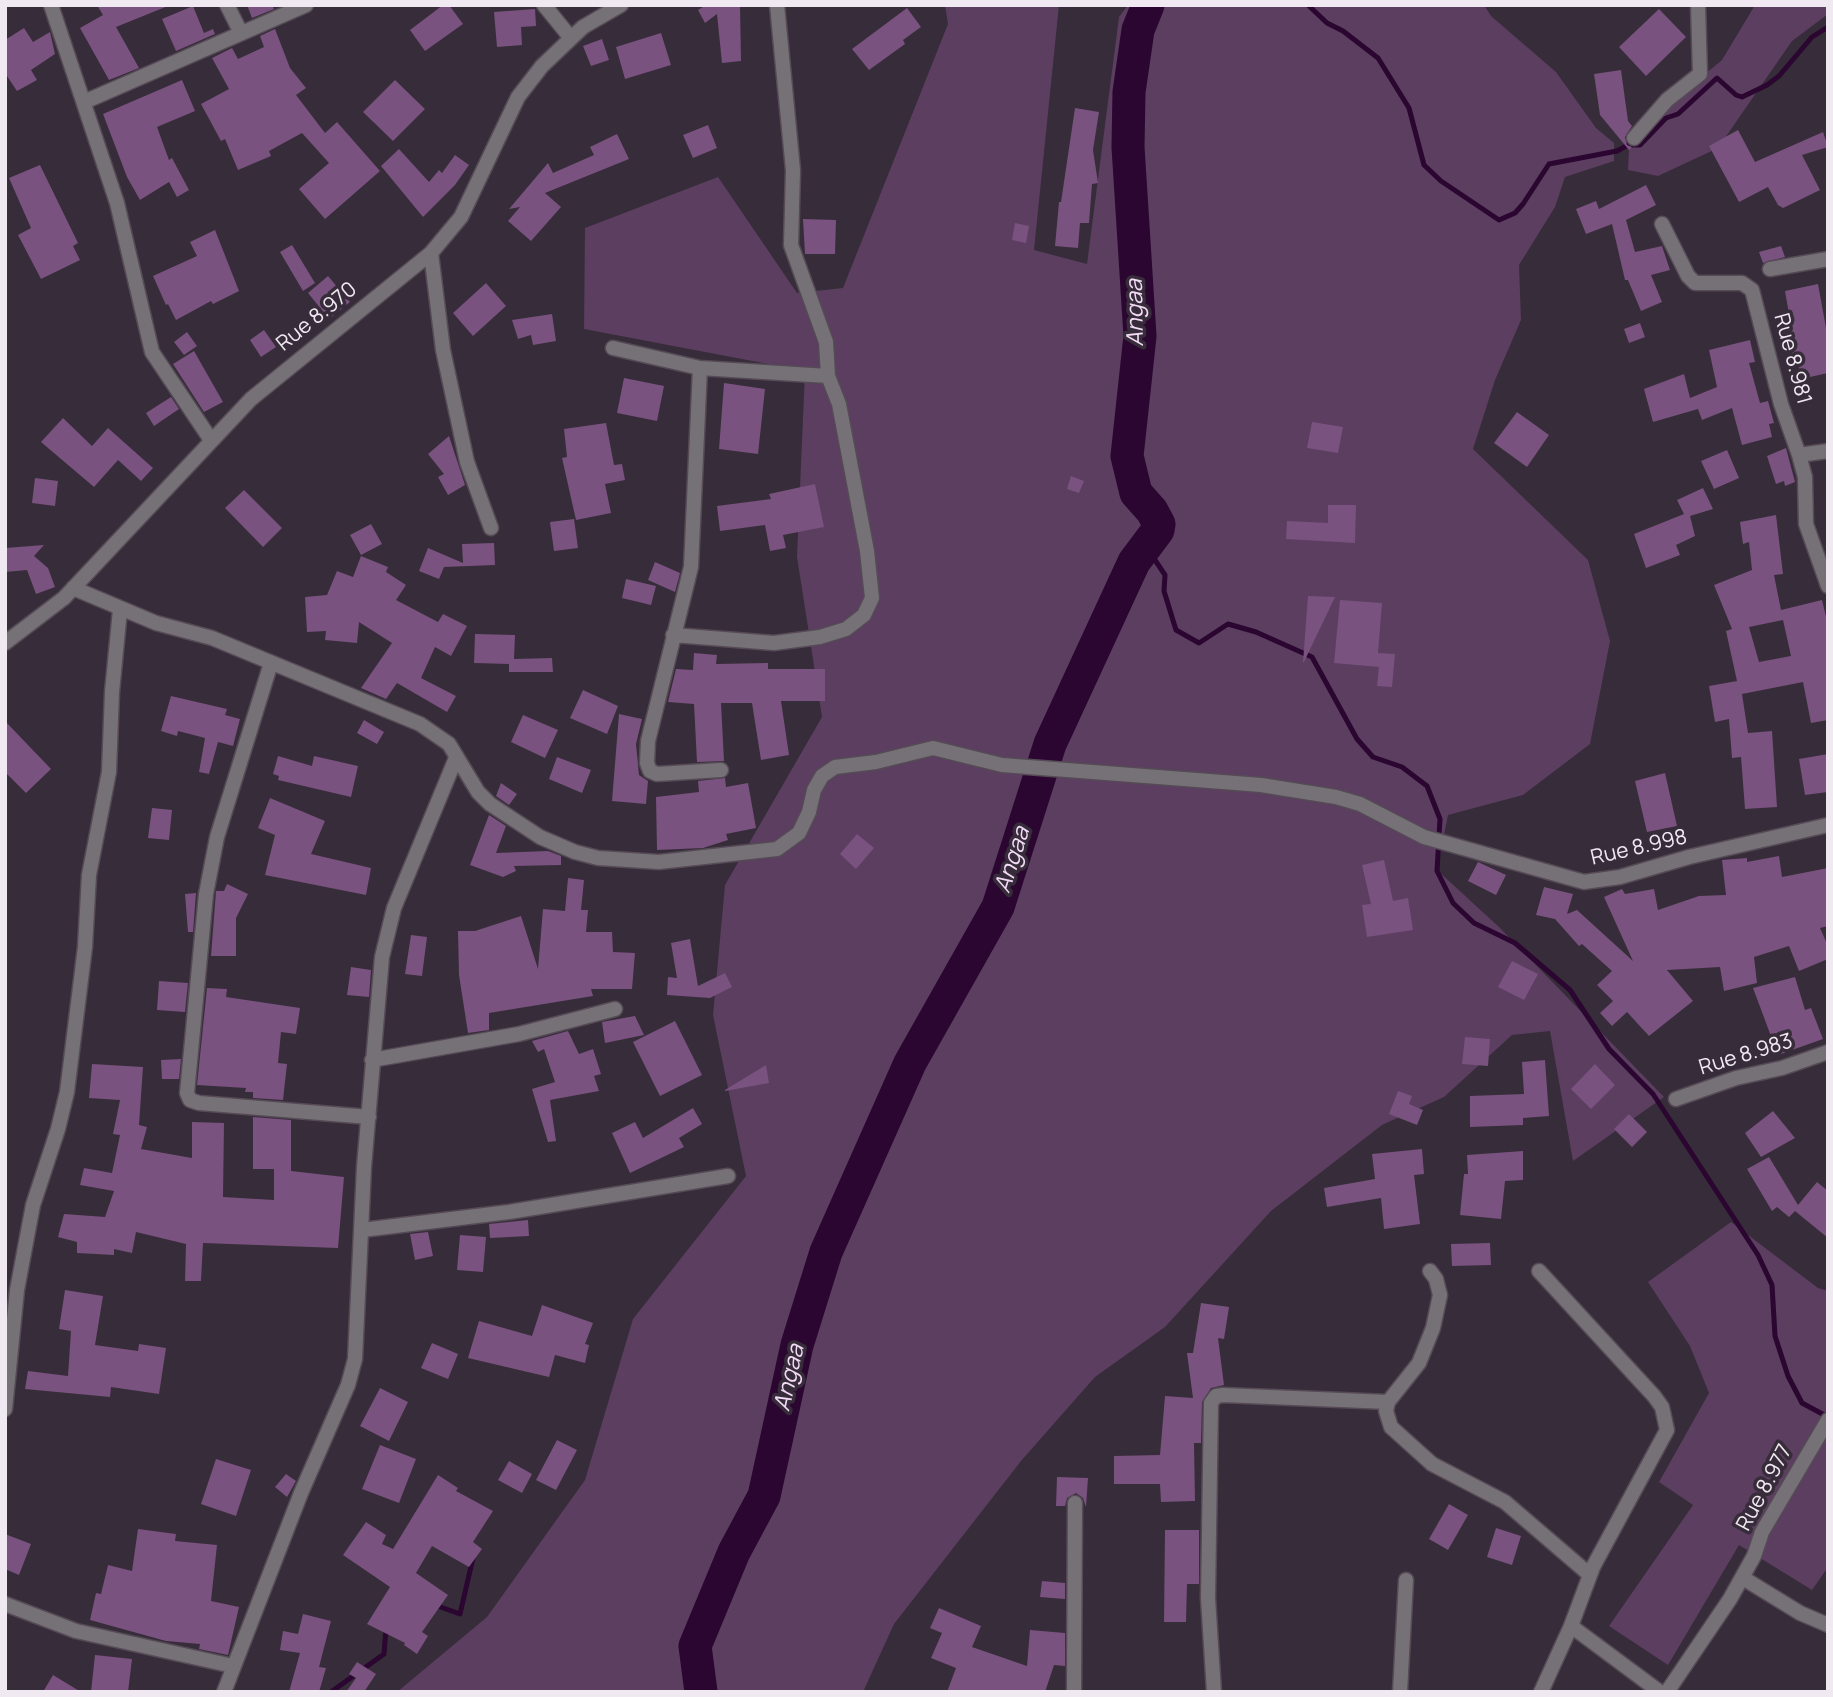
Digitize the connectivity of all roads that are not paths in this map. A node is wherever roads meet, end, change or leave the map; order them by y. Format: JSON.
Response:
{"nodes":[{"id":1,"x":51,"y":5,"type":"edge"},
{"id":2,"x":227,"y":5,"type":"edge"},
{"id":3,"x":306,"y":5,"type":"edge"},
{"id":4,"x":544,"y":5,"type":"edge"},
{"id":5,"x":621,"y":5,"type":"edge"},
{"id":6,"x":777,"y":5,"type":"edge"},
{"id":7,"x":1698,"y":5,"type":"edge"},
{"id":8,"x":241,"y":33,"type":"junction"},
{"id":9,"x":570,"y":37,"type":"junction"},
{"id":10,"x":83,"y":102,"type":"junction"},
{"id":11,"x":1634,"y":138,"type":"dead end"},
{"id":12,"x":1662,"y":224,"type":"dead end"},
{"id":13,"x":431,"y":253,"type":"junction"},
{"id":14,"x":1828,"y":259,"type":"edge"},
{"id":15,"x":1770,"y":269,"type":"dead end"},
{"id":16,"x":613,"y":348,"type":"dead end"},
{"id":17,"x":700,"y":368,"type":"junction"},
{"id":18,"x":828,"y":376,"type":"junction"},
{"id":19,"x":211,"y":440,"type":"junction"},
{"id":20,"x":1828,"y":451,"type":"edge"},
{"id":21,"x":1799,"y":455,"type":"junction"},
{"id":22,"x":491,"y":528,"type":"dead end"},
{"id":23,"x":1828,"y":586,"type":"edge"},
{"id":24,"x":73,"y":588,"type":"junction"},
{"id":25,"x":120,"y":610,"type":"junction"},
{"id":26,"x":673,"y":635,"type":"junction"},
{"id":27,"x":5,"y":643,"type":"edge"},
{"id":28,"x":271,"y":663,"type":"junction"},
{"id":29,"x":456,"y":758,"type":"junction"},
{"id":30,"x":721,"y":770,"type":"dead end"},
{"id":31,"x":1828,"y":825,"type":"edge"},
{"id":32,"x":615,"y":1009,"type":"dead end"},
{"id":33,"x":1828,"y":1052,"type":"edge"},
{"id":34,"x":372,"y":1060,"type":"junction"},
{"id":35,"x":1676,"y":1099,"type":"dead end"},
{"id":36,"x":369,"y":1117,"type":"junction"},
{"id":37,"x":728,"y":1176,"type":"dead end"},
{"id":38,"x":362,"y":1230,"type":"junction"},
{"id":39,"x":1430,"y":1271,"type":"dead end"},
{"id":40,"x":1539,"y":1271,"type":"dead end"},
{"id":41,"x":1388,"y":1402,"type":"junction"},
{"id":42,"x":5,"y":1409,"type":"edge"},
{"id":43,"x":1828,"y":1420,"type":"edge"},
{"id":44,"x":1075,"y":1503,"type":"dead end"},
{"id":45,"x":1590,"y":1575,"type":"junction"},
{"id":46,"x":1743,"y":1578,"type":"junction"},
{"id":47,"x":1406,"y":1580,"type":"dead end"},
{"id":48,"x":5,"y":1604,"type":"edge"},
{"id":49,"x":1828,"y":1625,"type":"edge"},
{"id":50,"x":1572,"y":1626,"type":"junction"},
{"id":51,"x":233,"y":1666,"type":"junction"},
{"id":52,"x":224,"y":1692,"type":"edge"},
{"id":53,"x":1074,"y":1692,"type":"edge"},
{"id":54,"x":1214,"y":1692,"type":"edge"},
{"id":55,"x":1400,"y":1692,"type":"edge"},
{"id":56,"x":1541,"y":1692,"type":"edge"},
{"id":57,"x":1660,"y":1692,"type":"edge"},
{"id":58,"x":1667,"y":1692,"type":"edge"}],
"edges":[{"from":1,"to":10,"type":"street"},
{"from":2,"to":8,"type":"street"},
{"from":3,"to":8,"type":"street"},
{"from":4,"to":9,"type":"street"},
{"from":5,"to":9,"type":"street","name":"Rue 8.970"},
{"from":6,"to":18,"type":"street"},
{"from":7,"to":11,"type":"street"},
{"from":8,"to":10,"type":"street"},
{"from":9,"to":13,"type":"street","name":"Rue 8.970"},
{"from":10,"to":19,"type":"street"},
{"from":12,"to":21,"type":"street","name":"Rue 8.981"},
{"from":13,"to":19,"type":"street","name":"Rue 8.970"},
{"from":13,"to":22,"type":"street"},
{"from":14,"to":15,"type":"street"},
{"from":16,"to":17,"type":"street"},
{"from":17,"to":18,"type":"street"},
{"from":17,"to":26,"type":"street"},
{"from":18,"to":26,"type":"street"},
{"from":19,"to":24,"type":"street","name":"Rue 8.970"},
{"from":20,"to":21,"type":"street"},
{"from":21,"to":23,"type":"street","name":"Rue 8.981"},
{"from":24,"to":25,"type":"street","name":"Rue 8.998"},
{"from":24,"to":27,"type":"street","name":"Rue 8.970"},
{"from":25,"to":28,"type":"street","name":"Rue 8.998"},
{"from":25,"to":42,"type":"street"},
{"from":26,"to":30,"type":"street"},
{"from":28,"to":29,"type":"street","name":"Rue 8.998"},
{"from":28,"to":36,"type":"street"},
{"from":29,"to":31,"type":"street","name":"Rue 8.998"},
{"from":29,"to":34,"type":"street"},
{"from":32,"to":34,"type":"street"},
{"from":33,"to":35,"type":"street","name":"Rue 8.983"},
{"from":34,"to":36,"type":"street"},
{"from":36,"to":38,"type":"street"},
{"from":37,"to":38,"type":"street"},
{"from":38,"to":51,"type":"street"},
{"from":39,"to":41,"type":"street"},
{"from":40,"to":45,"type":"street"},
{"from":41,"to":45,"type":"street"},
{"from":41,"to":54,"type":"street"},
{"from":43,"to":46,"type":"street","name":"Rue 8.977"},
{"from":44,"to":53,"type":"street"},
{"from":45,"to":50,"type":"street"},
{"from":46,"to":49,"type":"street"},
{"from":46,"to":58,"type":"street","name":"Rue 8.977"},
{"from":47,"to":55,"type":"street"},
{"from":48,"to":51,"type":"street"},
{"from":50,"to":56,"type":"street"},
{"from":50,"to":57,"type":"street"},
{"from":51,"to":52,"type":"street"}]}
